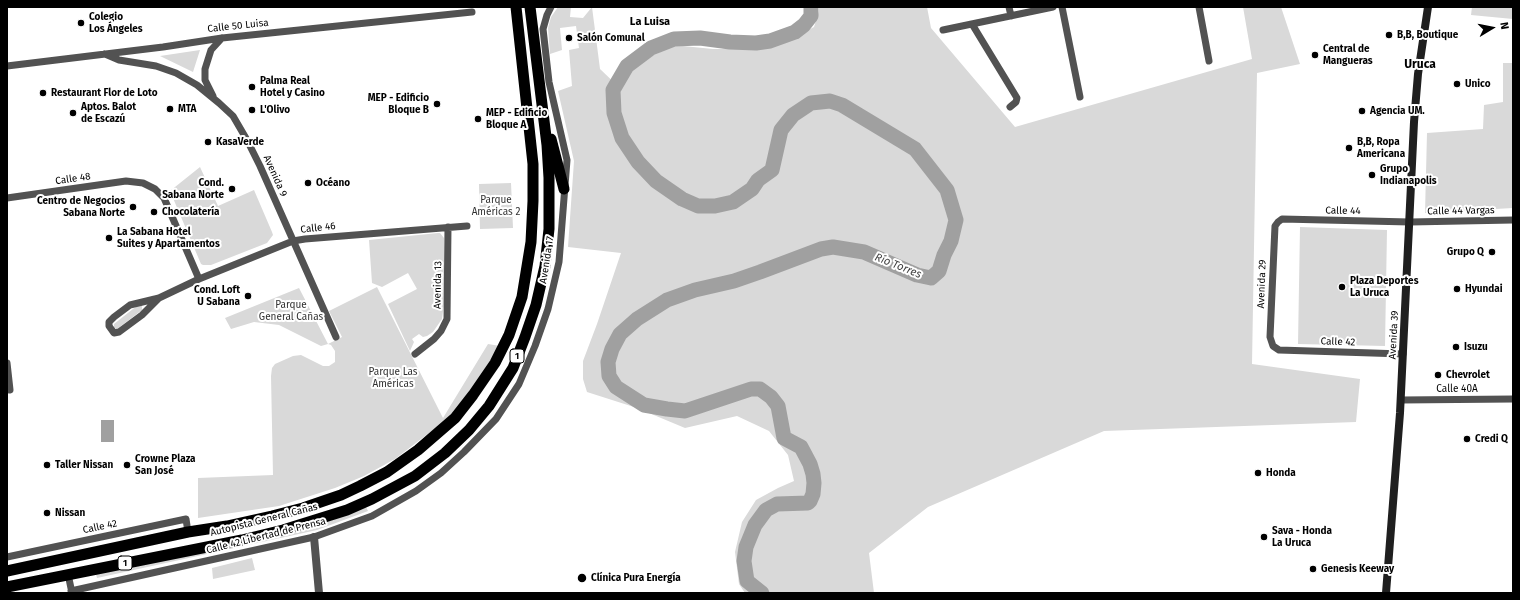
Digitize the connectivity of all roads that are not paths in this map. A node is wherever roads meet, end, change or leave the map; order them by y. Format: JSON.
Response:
{"nodes":[{"id":1,"x":516,"y":7,"type":"edge"},
{"id":2,"x":530,"y":7,"type":"edge"},
{"id":3,"x":551,"y":7,"type":"edge"},
{"id":4,"x":1009,"y":7,"type":"edge"},
{"id":5,"x":1053,"y":7,"type":"edge"},
{"id":6,"x":1062,"y":7,"type":"edge"},
{"id":7,"x":1199,"y":7,"type":"edge"},
{"id":8,"x":1428,"y":7,"type":"edge"},
{"id":9,"x":472,"y":12,"type":"dead end"},
{"id":10,"x":1011,"y":16,"type":"junction"},
{"id":11,"x":972,"y":24,"type":"junction"},
{"id":12,"x":943,"y":30,"type":"dead end"},
{"id":13,"x":222,"y":38,"type":"junction"},
{"id":14,"x":104,"y":53,"type":"junction"},
{"id":15,"x":1209,"y":61,"type":"dead end"},
{"id":16,"x":7,"y":66,"type":"edge"},
{"id":17,"x":1080,"y":97,"type":"dead end"},
{"id":18,"x":214,"y":98,"type":"junction"},
{"id":19,"x":542,"y":101,"type":"junction"},
{"id":20,"x":1010,"y":107,"type":"dead end"},
{"id":21,"x":564,"y":189,"type":"junction"},
{"id":22,"x":7,"y":198,"type":"edge"},
{"id":23,"x":1513,"y":220,"type":"edge"},
{"id":24,"x":1278,"y":222,"type":"joint"},
{"id":25,"x":1410,"y":222,"type":"junction"},
{"id":26,"x":467,"y":226,"type":"dead end"},
{"id":27,"x":448,"y":227,"type":"junction"},
{"id":28,"x":293,"y":241,"type":"junction"},
{"id":29,"x":199,"y":280,"type":"junction"},
{"id":30,"x":159,"y":298,"type":"junction"},
{"id":31,"x":336,"y":337,"type":"dead end"},
{"id":32,"x":1273,"y":346,"type":"joint"},
{"id":33,"x":415,"y":354,"type":"dead end"},
{"id":34,"x":1403,"y":354,"type":"junction"},
{"id":35,"x":7,"y":363,"type":"edge"},
{"id":36,"x":10,"y":390,"type":"dead end"},
{"id":37,"x":1513,"y":399,"type":"edge"},
{"id":38,"x":1401,"y":400,"type":"junction"},
{"id":39,"x":451,"y":465,"type":"joint"},
{"id":40,"x":188,"y":532,"type":"junction"},
{"id":41,"x":314,"y":536,"type":"junction"},
{"id":42,"x":7,"y":557,"type":"edge"},
{"id":43,"x":7,"y":571,"type":"edge"},
{"id":44,"x":68,"y":574,"type":"junction"},
{"id":45,"x":7,"y":587,"type":"edge"},
{"id":46,"x":72,"y":592,"type":"edge"},
{"id":47,"x":319,"y":593,"type":"edge"},
{"id":48,"x":1386,"y":593,"type":"edge"}],
"edges":[{"from":1,"to":40,"type":"highway","name":"Autopista General Cañas","number":"1"},
{"from":2,"to":19,"type":"highway","name":"Autopista General Cañas","number":"1"},
{"from":3,"to":21,"type":"street","name":"Avenida 17"},
{"from":4,"to":10,"type":"street"},
{"from":5,"to":10,"type":"street"},
{"from":6,"to":17,"type":"street"},
{"from":7,"to":15,"type":"street"},
{"from":8,"to":25,"type":"main road","name":"Avenida 39"},
{"from":9,"to":13,"type":"street","name":"Calle 50 Luisa"},
{"from":10,"to":11,"type":"street"},
{"from":11,"to":12,"type":"street"},
{"from":11,"to":20,"type":"street"},
{"from":13,"to":14,"type":"street","name":"Calle 50 Luisa"},
{"from":13,"to":18,"type":"street"},
{"from":14,"to":16,"type":"street","name":"Calle 50 Luisa"},
{"from":14,"to":18,"type":"street","name":"Avenida 9"},
{"from":18,"to":28,"type":"street","name":"Avenida 9"},
{"from":19,"to":21,"type":"highway"},
{"from":19,"to":44,"type":"highway","name":"Autopista General Cañas","number":"1"},
{"from":21,"to":39,"type":"street","name":"Avenida 17"},
{"from":22,"to":29,"type":"street","name":"Calle 48"},
{"from":23,"to":25,"type":"street","name":"Calle 44 Vargas"},
{"from":24,"to":25,"type":"street","name":"Calle 44"},
{"from":24,"to":32,"type":"street","name":"Avenida 29"},
{"from":25,"to":34,"type":"main road","name":"Avenida 39"},
{"from":26,"to":27,"type":"street","name":"Calle 46"},
{"from":27,"to":28,"type":"street","name":"Calle 46"},
{"from":27,"to":33,"type":"street","name":"Avenida 13"},
{"from":28,"to":29,"type":"street","name":"Calle 46"},
{"from":28,"to":31,"type":"street","name":"Avenida 9"},
{"from":29,"to":30,"type":"street","name":"Calle 46"},
{"from":30,"to":30,"type":"street","name":"Calle 46"},
{"from":32,"to":34,"type":"street","name":"Calle 42"},
{"from":34,"to":38,"type":"main road","name":"Avenida 39"},
{"from":35,"to":36,"type":"street"},
{"from":37,"to":38,"type":"street","name":"Calle 40A"},
{"from":38,"to":48,"type":"main road","name":"Avenida 39"},
{"from":39,"to":41,"type":"street","name":"Calle 42 Libertad de Prensa"},
{"from":40,"to":42,"type":"street","name":"Calle 42"},
{"from":40,"to":43,"type":"highway","name":"Autopista General Cañas","number":"1"},
{"from":41,"to":46,"type":"street","name":"Calle 42 Libertad de Prensa"},
{"from":41,"to":47,"type":"street"},
{"from":44,"to":45,"type":"highway","name":"Autopista General Cañas","number":"1"},
{"from":44,"to":46,"type":"street"}]}
